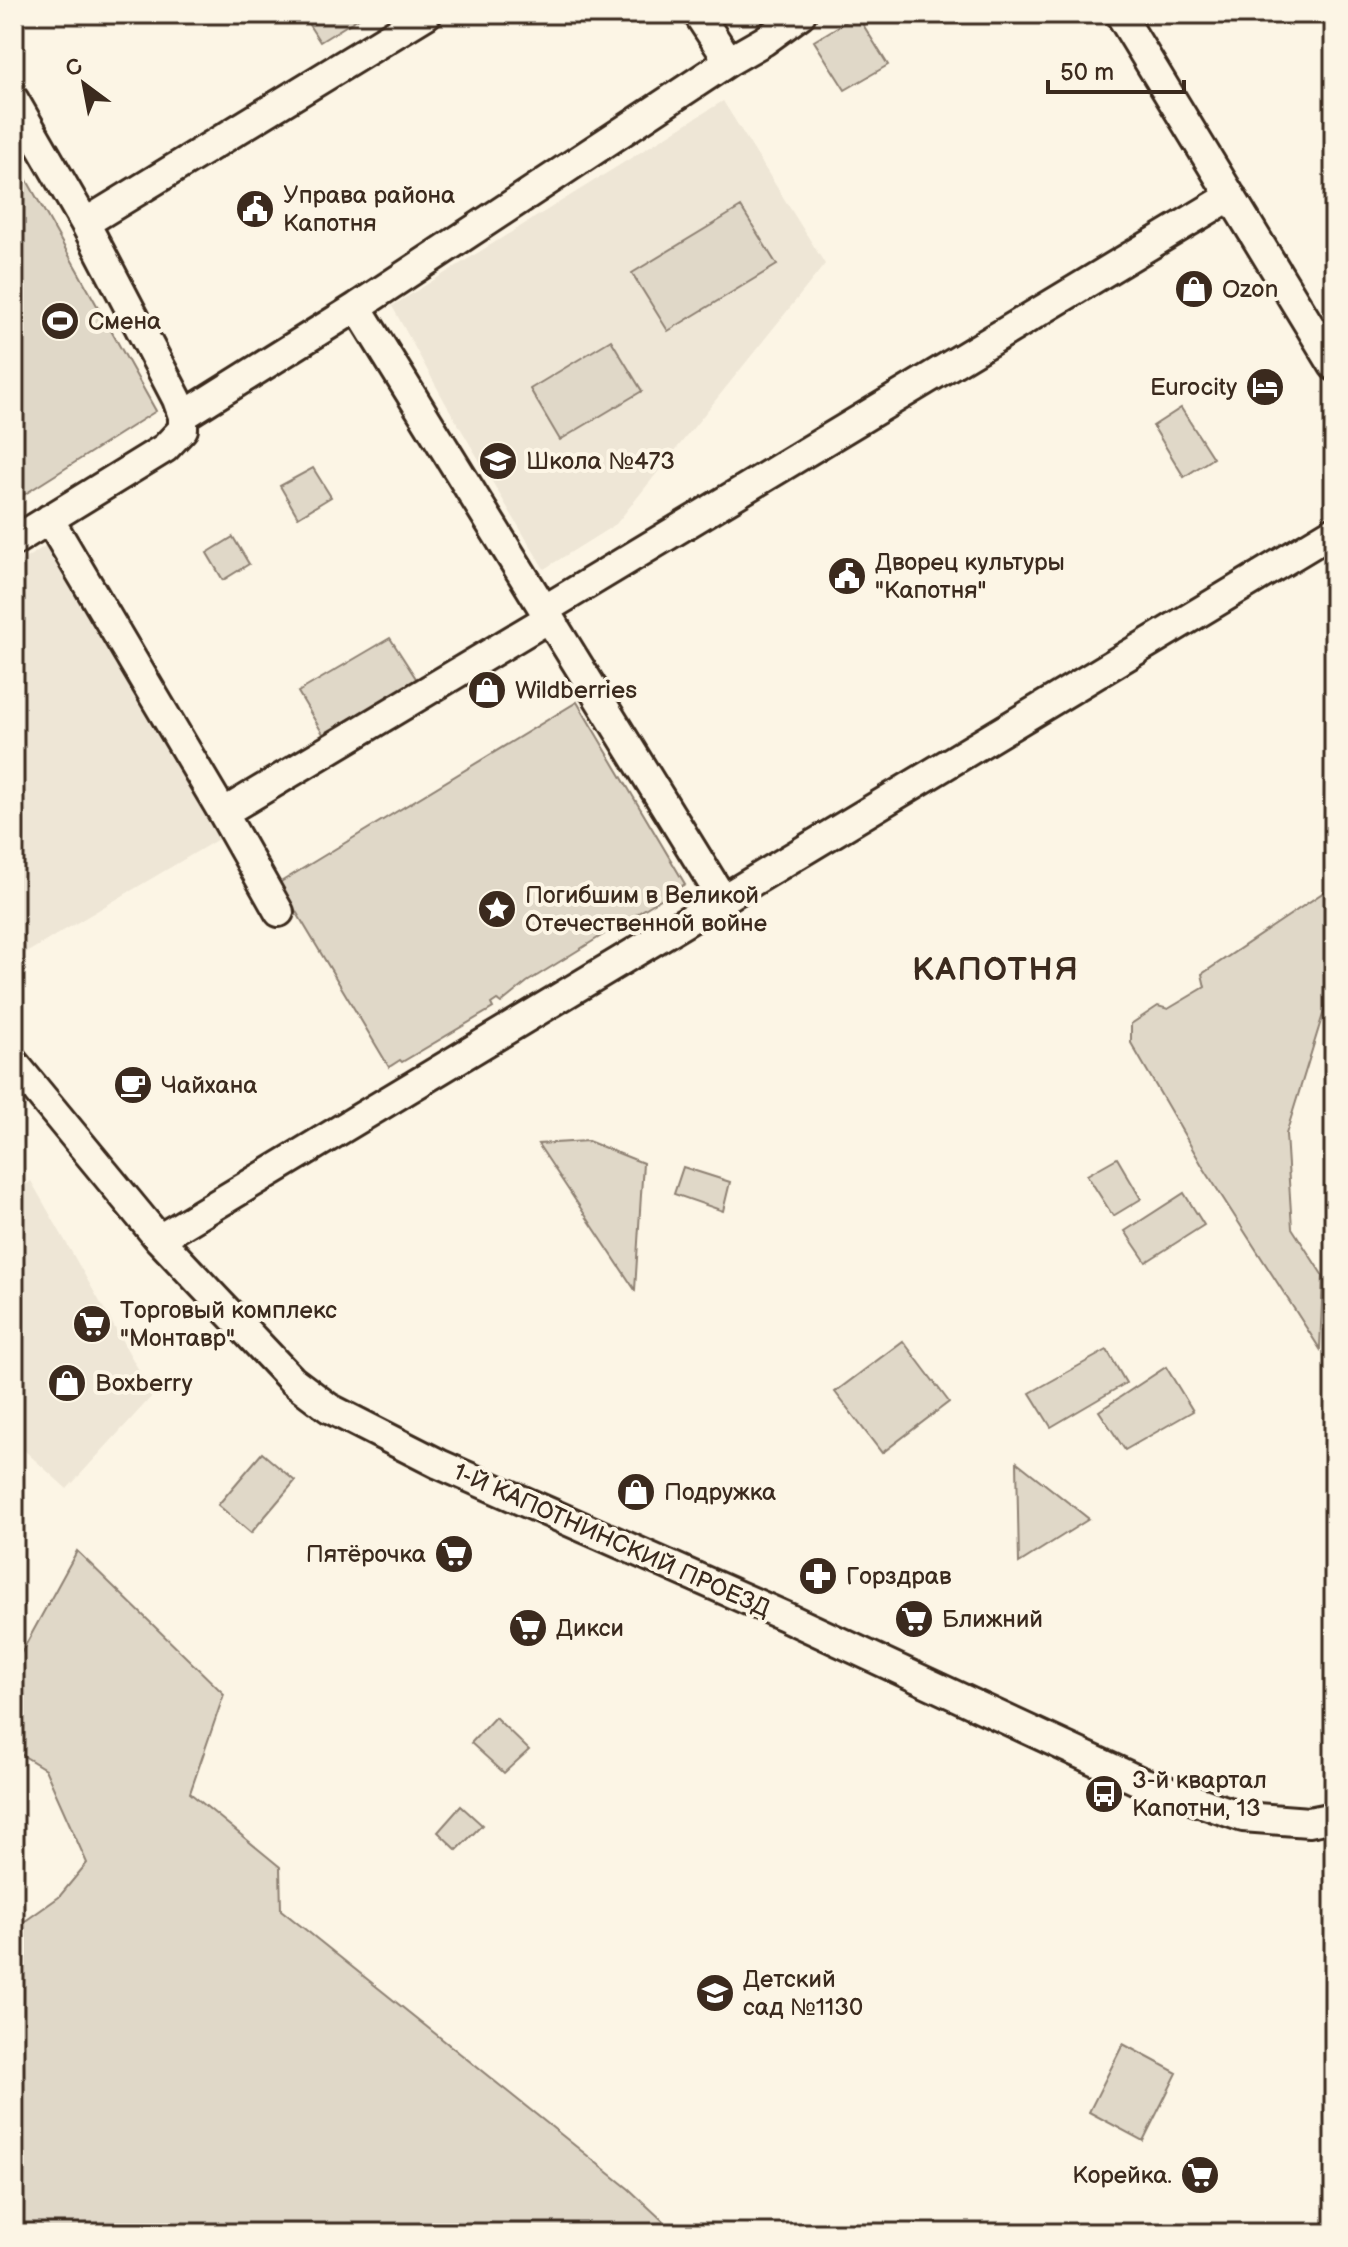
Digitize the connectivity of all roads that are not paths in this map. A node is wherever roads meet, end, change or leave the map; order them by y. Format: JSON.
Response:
{"nodes":[{"id":1,"x":427,"y":14,"type":"edge"},
{"id":2,"x":698,"y":14,"type":"edge"},
{"id":3,"x":801,"y":14,"type":"edge"},
{"id":4,"x":1120,"y":14,"type":"edge"},
{"id":5,"x":729,"y":61,"type":"junction"},
{"id":6,"x":14,"y":100,"type":"edge"},
{"id":7,"x":1231,"y":196,"type":"junction"},
{"id":8,"x":85,"y":223,"type":"junction"},
{"id":9,"x":357,"y":307,"type":"junction"},
{"id":10,"x":1334,"y":366,"type":"edge"},
{"id":11,"x":183,"y":416,"type":"junction"},
{"id":12,"x":49,"y":519,"type":"junction"},
{"id":13,"x":1334,"y":531,"type":"edge"},
{"id":14,"x":14,"y":541,"type":"edge"},
{"id":15,"x":546,"y":614,"type":"junction"},
{"id":16,"x":223,"y":813,"type":"junction"},
{"id":17,"x":722,"y":898,"type":"junction"},
{"id":18,"x":279,"y":912,"type":"dead end"},
{"id":19,"x":14,"y":1063,"type":"edge"},
{"id":20,"x":159,"y":1239,"type":"junction"},
{"id":21,"x":1334,"y":1817,"type":"edge"}],
"edges":[{"from":1,"to":8,"type":"street"},
{"from":2,"to":5,"type":"street"},
{"from":3,"to":5,"type":"street"},
{"from":4,"to":7,"type":"street"},
{"from":5,"to":9,"type":"street"},
{"from":6,"to":8,"type":"street"},
{"from":7,"to":10,"type":"street"},
{"from":7,"to":15,"type":"street"},
{"from":8,"to":11,"type":"street"},
{"from":9,"to":11,"type":"street"},
{"from":9,"to":15,"type":"street"},
{"from":11,"to":12,"type":"street"},
{"from":12,"to":14,"type":"street"},
{"from":12,"to":16,"type":"street"},
{"from":13,"to":17,"type":"street"},
{"from":15,"to":16,"type":"street"},
{"from":15,"to":17,"type":"street"},
{"from":16,"to":18,"type":"street"},
{"from":17,"to":20,"type":"street"},
{"from":19,"to":20,"type":"street","name":"1-Й КАПОТНИНСКИЙ ПРОЕЗД"},
{"from":20,"to":21,"type":"street","name":"1-Й КАПОТНИНСКИЙ ПРОЕЗД"}]}
